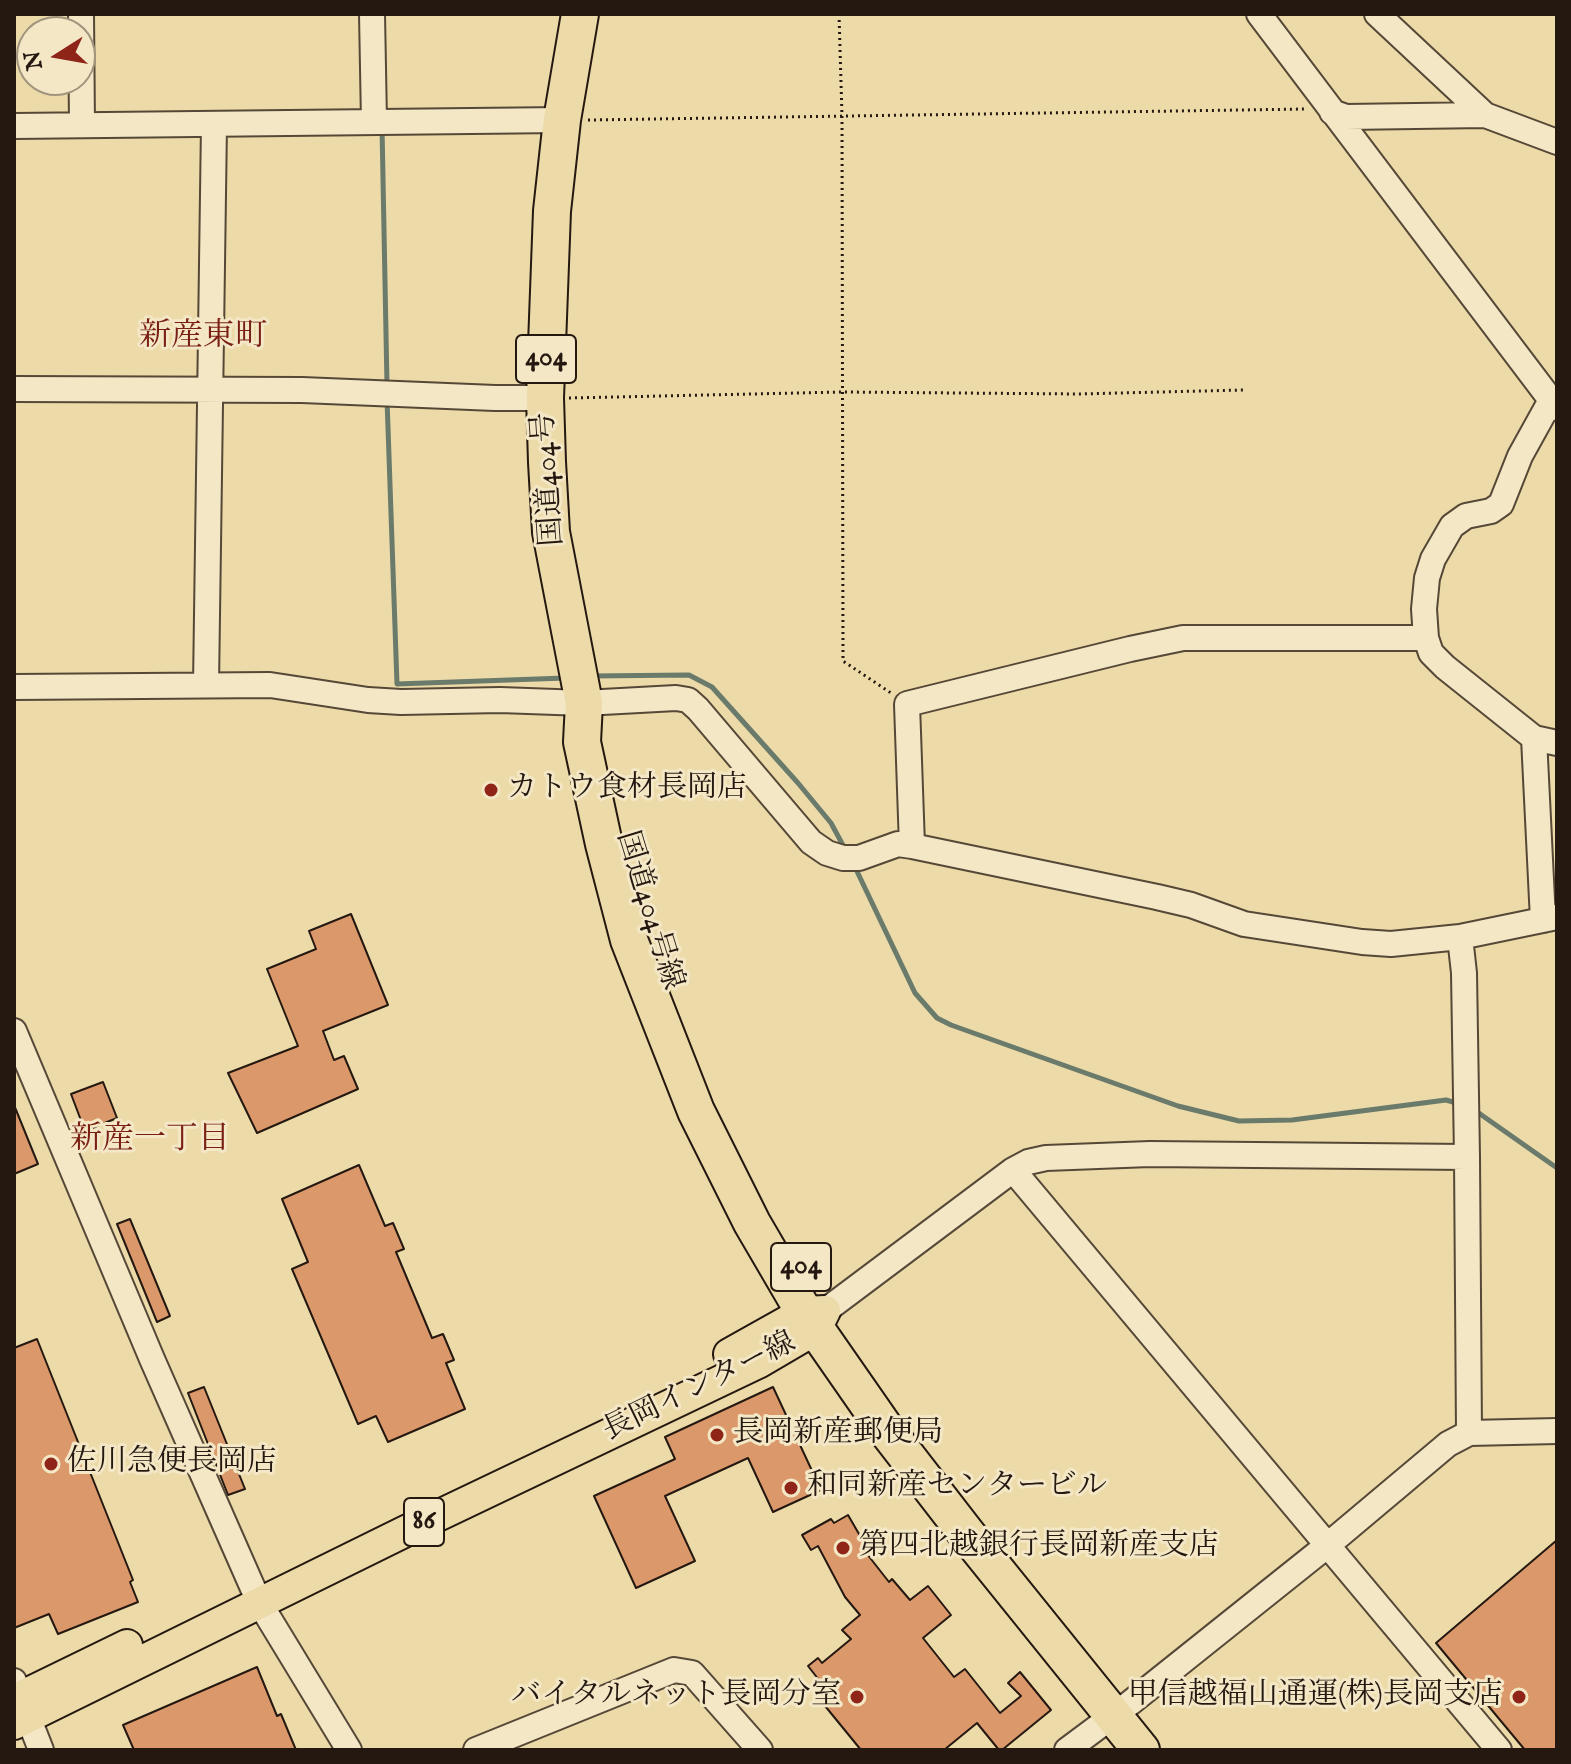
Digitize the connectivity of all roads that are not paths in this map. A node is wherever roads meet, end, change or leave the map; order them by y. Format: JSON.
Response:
{"nodes":[{"id":1,"x":81,"y":14,"type":"edge"},
{"id":2,"x":372,"y":14,"type":"edge"},
{"id":3,"x":580,"y":14,"type":"edge"},
{"id":4,"x":1377,"y":14,"type":"edge"},
{"id":5,"x":1270,"y":19,"type":"edge"},
{"id":6,"x":1332,"y":112,"type":"junction"},
{"id":7,"x":1485,"y":115,"type":"junction"},
{"id":8,"x":562,"y":120,"type":"junction"},
{"id":9,"x":374,"y":122,"type":"junction"},
{"id":10,"x":214,"y":124,"type":"junction"},
{"id":11,"x":82,"y":125,"type":"junction"},
{"id":12,"x":14,"y":126,"type":"edge"},
{"id":13,"x":1557,"y":142,"type":"edge"},
{"id":14,"x":14,"y":389,"type":"edge"},
{"id":15,"x":209,"y":391,"type":"junction"},
{"id":16,"x":545,"y":398,"type":"junction"},
{"id":17,"x":1554,"y":404,"type":"edge"},
{"id":18,"x":1426,"y":638,"type":"junction"},
{"id":19,"x":206,"y":685,"type":"junction"},
{"id":20,"x":14,"y":687,"type":"edge"},
{"id":21,"x":584,"y":703,"type":"junction"},
{"id":22,"x":1546,"y":740,"type":"edge"},
{"id":23,"x":912,"y":846,"type":"junction"},
{"id":24,"x":1550,"y":918,"type":"edge"},
{"id":25,"x":1460,"y":937,"type":"junction"},
{"id":26,"x":14,"y":1031,"type":"edge"},
{"id":27,"x":1467,"y":1157,"type":"junction"},
{"id":28,"x":1013,"y":1170,"type":"junction"},
{"id":29,"x":815,"y":1317,"type":"junction"},
{"id":30,"x":1557,"y":1431,"type":"edge"},
{"id":31,"x":1469,"y":1433,"type":"junction"},
{"id":32,"x":1329,"y":1544,"type":"junction"},
{"id":33,"x":255,"y":1594,"type":"junction"},
{"id":34,"x":18,"y":1704,"type":"edge"},
{"id":35,"x":1122,"y":1709,"type":"junction"},
{"id":36,"x":41,"y":1750,"type":"edge"},
{"id":37,"x":349,"y":1750,"type":"edge"},
{"id":38,"x":476,"y":1750,"type":"edge"},
{"id":39,"x":760,"y":1750,"type":"edge"},
{"id":40,"x":1067,"y":1750,"type":"edge"},
{"id":41,"x":1141,"y":1750,"type":"edge"},
{"id":42,"x":1167,"y":1750,"type":"edge"},
{"id":43,"x":1499,"y":1750,"type":"edge"}],
"edges":[{"from":1,"to":11,"type":"street"},
{"from":2,"to":9,"type":"street"},
{"from":3,"to":8,"type":"highway","name":"国道404号","number":"404"},
{"from":4,"to":7,"type":"street"},
{"from":5,"to":6,"type":"street"},
{"from":6,"to":7,"type":"street"},
{"from":6,"to":17,"type":"street"},
{"from":7,"to":13,"type":"street"},
{"from":8,"to":9,"type":"street"},
{"from":8,"to":16,"type":"highway","name":"国道404号","number":"404"},
{"from":9,"to":10,"type":"street"},
{"from":10,"to":11,"type":"street"},
{"from":10,"to":15,"type":"street"},
{"from":11,"to":12,"type":"street"},
{"from":14,"to":15,"type":"street"},
{"from":15,"to":16,"type":"street"},
{"from":15,"to":19,"type":"street"},
{"from":16,"to":21,"type":"highway","name":"国道404号","number":"404"},
{"from":17,"to":18,"type":"street"},
{"from":18,"to":22,"type":"street"},
{"from":18,"to":23,"type":"street"},
{"from":19,"to":20,"type":"street"},
{"from":19,"to":21,"type":"street"},
{"from":21,"to":23,"type":"street"},
{"from":21,"to":29,"type":"highway","name":"国道404号線","number":"404"},
{"from":22,"to":24,"type":"street"},
{"from":23,"to":25,"type":"street"},
{"from":24,"to":25,"type":"street"},
{"from":25,"to":27,"type":"street"},
{"from":26,"to":33,"type":"street"},
{"from":27,"to":28,"type":"street"},
{"from":27,"to":31,"type":"street"},
{"from":28,"to":29,"type":"street"},
{"from":28,"to":32,"type":"street"},
{"from":29,"to":33,"type":"main road","name":"長岡インター線","number":"86"},
{"from":29,"to":35,"type":"highway","name":"国道404号線","number":"404"},
{"from":30,"to":31,"type":"street"},
{"from":31,"to":32,"type":"street"},
{"from":32,"to":35,"type":"street"},
{"from":32,"to":43,"type":"street"},
{"from":33,"to":34,"type":"main road","name":"長岡インター線","number":"86"},
{"from":33,"to":37,"type":"street"},
{"from":34,"to":36,"type":"street"},
{"from":35,"to":40,"type":"street"},
{"from":35,"to":41,"type":"highway","name":"国道404号線","number":"404"},
{"from":35,"to":42,"type":"highway","name":"国道404号線","number":"404"},
{"from":38,"to":39,"type":"street"}]}
